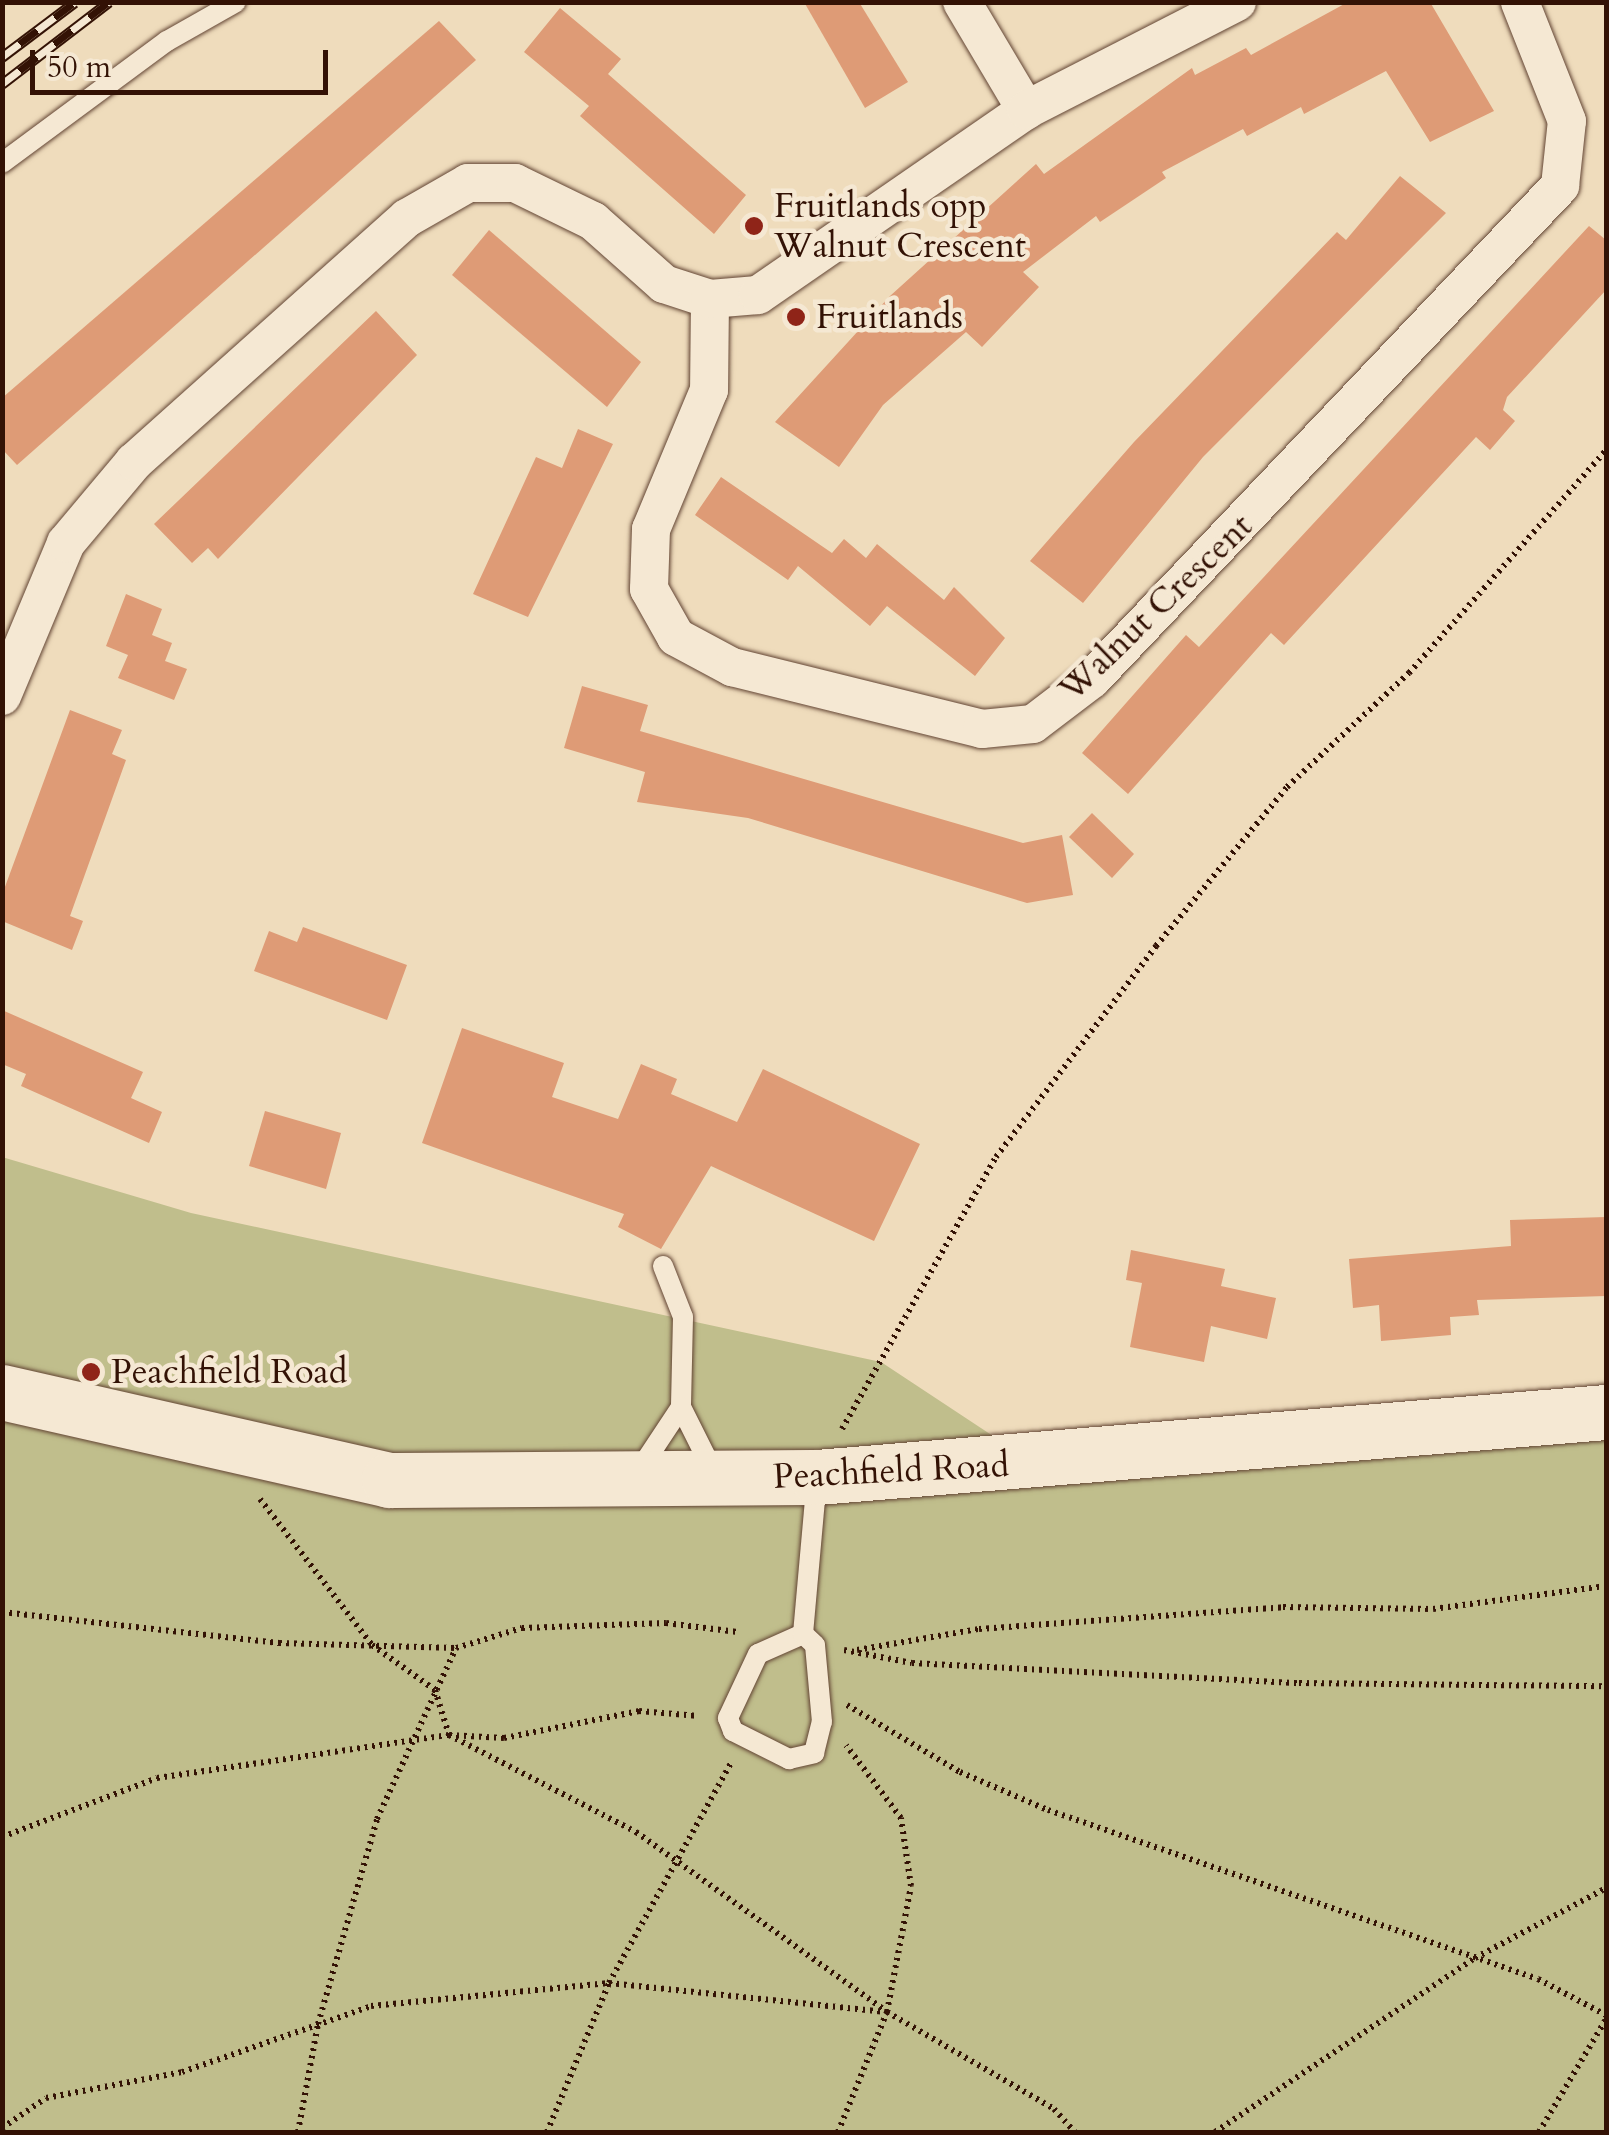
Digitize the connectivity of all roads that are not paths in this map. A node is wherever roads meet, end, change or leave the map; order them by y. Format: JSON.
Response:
{"nodes":[{"id":1,"x":236,"y":2,"type":"edge"},
{"id":2,"x":962,"y":2,"type":"edge"},
{"id":3,"x":1238,"y":2,"type":"edge"},
{"id":4,"x":1520,"y":2,"type":"edge"},
{"id":5,"x":1026,"y":110,"type":"junction"},
{"id":6,"x":2,"y":163,"type":"edge"},
{"id":7,"x":710,"y":298,"type":"junction"},
{"id":8,"x":2,"y":696,"type":"edge"},
{"id":9,"x":663,"y":1266,"type":"dead end"},
{"id":10,"x":2,"y":1392,"type":"edge"},
{"id":11,"x":681,"y":1407,"type":"junction"},
{"id":12,"x":1606,"y":1412,"type":"edge"},
{"id":13,"x":817,"y":1477,"type":"junction"},
{"id":14,"x":634,"y":1480,"type":"junction"},
{"id":15,"x":717,"y":1480,"type":"junction"},
{"id":16,"x":800,"y":1638,"type":"junction"}],
"edges":[{"from":1,"to":6,"type":"lane"},
{"from":2,"to":5,"type":"street"},
{"from":3,"to":5,"type":"street"},
{"from":4,"to":7,"type":"street","name":"Walnut Crescent"},
{"from":5,"to":7,"type":"street"},
{"from":7,"to":8,"type":"street"},
{"from":9,"to":11,"type":"lane"},
{"from":10,"to":14,"type":"street","name":"Peachfield Road"},
{"from":11,"to":14,"type":"lane"},
{"from":11,"to":15,"type":"lane"},
{"from":12,"to":13,"type":"street","name":"Peachfield Road"},
{"from":13,"to":15,"type":"street","name":"Peachfield Road"},
{"from":13,"to":16,"type":"lane"},
{"from":14,"to":15,"type":"street","name":"Peachfield Road"},
{"from":16,"to":16,"type":"lane"}]}
